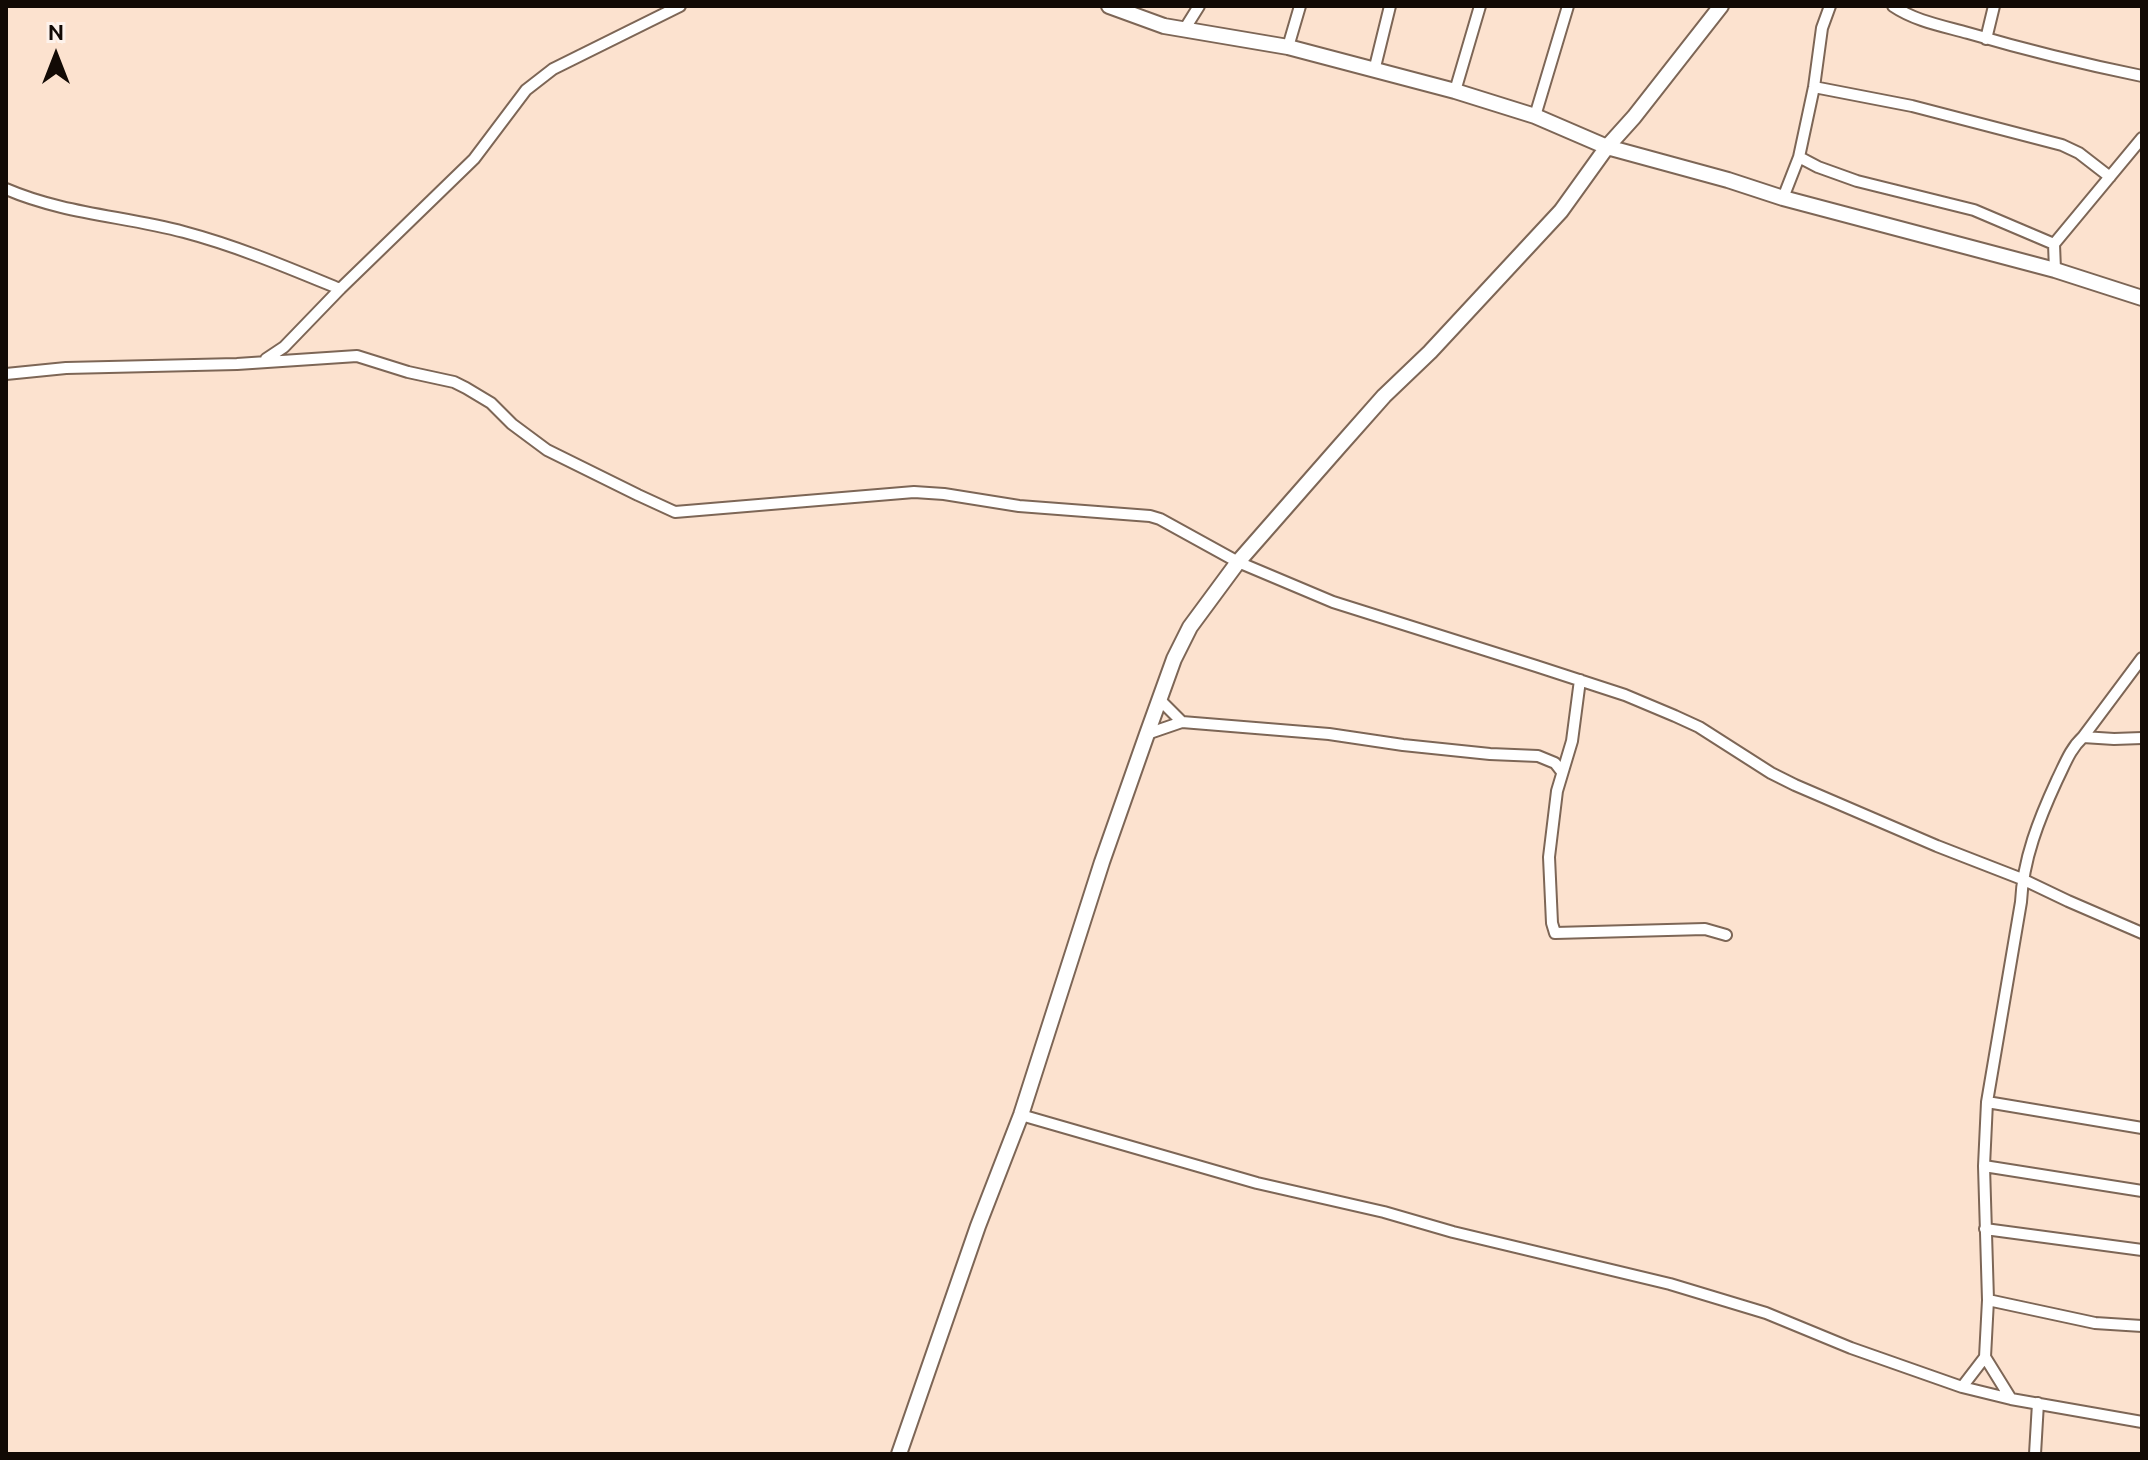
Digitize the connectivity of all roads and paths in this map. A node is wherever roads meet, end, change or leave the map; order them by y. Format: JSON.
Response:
{"nodes":[{"id":1,"x":680,"y":6,"type":"edge"},
{"id":2,"x":1114,"y":6,"type":"edge"},
{"id":3,"x":1199,"y":6,"type":"edge"},
{"id":4,"x":1300,"y":6,"type":"edge"},
{"id":5,"x":1390,"y":6,"type":"edge"},
{"id":6,"x":1480,"y":6,"type":"edge"},
{"id":7,"x":1568,"y":6,"type":"edge"},
{"id":8,"x":1721,"y":6,"type":"edge"},
{"id":9,"x":1830,"y":6,"type":"edge"},
{"id":10,"x":1893,"y":6,"type":"edge"},
{"id":11,"x":1994,"y":6,"type":"edge"},
{"id":12,"x":1184,"y":30,"type":"junction"},
{"id":13,"x":1986,"y":39,"type":"junction"},
{"id":14,"x":1288,"y":47,"type":"junction"},
{"id":15,"x":1374,"y":71,"type":"junction"},
{"id":16,"x":2142,"y":76,"type":"edge"},
{"id":17,"x":1814,"y":87,"type":"junction"},
{"id":18,"x":1455,"y":91,"type":"junction"},
{"id":19,"x":1535,"y":116,"type":"junction"},
{"id":20,"x":2142,"y":138,"type":"edge"},
{"id":21,"x":1607,"y":147,"type":"junction"},
{"id":22,"x":1799,"y":157,"type":"junction"},
{"id":23,"x":2110,"y":177,"type":"junction"},
{"id":24,"x":6,"y":189,"type":"edge"},
{"id":25,"x":1783,"y":198,"type":"junction"},
{"id":26,"x":2054,"y":244,"type":"junction"},
{"id":27,"x":2055,"y":270,"type":"junction"},
{"id":28,"x":340,"y":289,"type":"junction"},
{"id":29,"x":2142,"y":298,"type":"edge"},
{"id":30,"x":260,"y":361,"type":"junction"},
{"id":31,"x":6,"y":374,"type":"edge"},
{"id":32,"x":1238,"y":562,"type":"junction"},
{"id":33,"x":2142,"y":658,"type":"edge"},
{"id":34,"x":1580,"y":680,"type":"junction"},
{"id":35,"x":1159,"y":699,"type":"junction"},
{"id":36,"x":1182,"y":722,"type":"junction"},
{"id":37,"x":1147,"y":734,"type":"junction"},
{"id":38,"x":2083,"y":737,"type":"junction"},
{"id":39,"x":2142,"y":738,"type":"edge"},
{"id":40,"x":1562,"y":772,"type":"junction"},
{"id":41,"x":2022,"y":879,"type":"junction"},
{"id":42,"x":2142,"y":933,"type":"edge"},
{"id":43,"x":1726,"y":935,"type":"dead end"},
{"id":44,"x":1987,"y":1102,"type":"junction"},
{"id":45,"x":1021,"y":1115,"type":"junction"},
{"id":46,"x":2142,"y":1128,"type":"edge"},
{"id":47,"x":1984,"y":1166,"type":"junction"},
{"id":48,"x":2142,"y":1191,"type":"edge"},
{"id":49,"x":1985,"y":1229,"type":"junction"},
{"id":50,"x":2142,"y":1250,"type":"edge"},
{"id":51,"x":1988,"y":1300,"type":"junction"},
{"id":52,"x":2142,"y":1326,"type":"edge"},
{"id":53,"x":1985,"y":1357,"type":"junction"},
{"id":54,"x":1962,"y":1387,"type":"junction"},
{"id":55,"x":2011,"y":1399,"type":"junction"},
{"id":56,"x":2038,"y":1403,"type":"junction"},
{"id":57,"x":2142,"y":1422,"type":"edge"},
{"id":58,"x":899,"y":1454,"type":"edge"},
{"id":59,"x":2035,"y":1454,"type":"edge"}],
"edges":[{"from":1,"to":28,"type":"street"},
{"from":2,"to":12,"type":"street"},
{"from":3,"to":12,"type":"street"},
{"from":4,"to":14,"type":"street"},
{"from":5,"to":15,"type":"street"},
{"from":6,"to":18,"type":"street"},
{"from":7,"to":19,"type":"street"},
{"from":8,"to":21,"type":"street"},
{"from":9,"to":17,"type":"street"},
{"from":10,"to":13,"type":"street"},
{"from":11,"to":13,"type":"street"},
{"from":12,"to":14,"type":"street"},
{"from":13,"to":16,"type":"street"},
{"from":14,"to":15,"type":"street"},
{"from":15,"to":18,"type":"street"},
{"from":17,"to":22,"type":"street"},
{"from":17,"to":23,"type":"street"},
{"from":18,"to":19,"type":"street"},
{"from":19,"to":21,"type":"street"},
{"from":20,"to":23,"type":"street"},
{"from":21,"to":25,"type":"street"},
{"from":21,"to":32,"type":"street"},
{"from":22,"to":25,"type":"street"},
{"from":22,"to":26,"type":"street"},
{"from":23,"to":26,"type":"street"},
{"from":24,"to":28,"type":"street"},
{"from":25,"to":27,"type":"street"},
{"from":26,"to":27,"type":"street"},
{"from":27,"to":29,"type":"street"},
{"from":28,"to":30,"type":"street"},
{"from":30,"to":31,"type":"street"},
{"from":30,"to":32,"type":"street"},
{"from":32,"to":34,"type":"street"},
{"from":32,"to":35,"type":"street"},
{"from":33,"to":38,"type":"street"},
{"from":34,"to":40,"type":"street"},
{"from":34,"to":41,"type":"street"},
{"from":35,"to":36,"type":"street"},
{"from":35,"to":37,"type":"street"},
{"from":36,"to":37,"type":"street"},
{"from":36,"to":40,"type":"street"},
{"from":37,"to":45,"type":"street"},
{"from":38,"to":39,"type":"street"},
{"from":38,"to":41,"type":"street"},
{"from":40,"to":43,"type":"street"},
{"from":41,"to":42,"type":"street"},
{"from":41,"to":44,"type":"street"},
{"from":44,"to":46,"type":"street"},
{"from":44,"to":47,"type":"street"},
{"from":45,"to":54,"type":"street"},
{"from":45,"to":58,"type":"street"},
{"from":47,"to":48,"type":"street"},
{"from":47,"to":49,"type":"street"},
{"from":49,"to":50,"type":"street"},
{"from":49,"to":51,"type":"street"},
{"from":51,"to":52,"type":"street"},
{"from":51,"to":53,"type":"street"},
{"from":53,"to":54,"type":"street"},
{"from":53,"to":55,"type":"street"},
{"from":54,"to":55,"type":"street"},
{"from":55,"to":56,"type":"street"},
{"from":56,"to":57,"type":"street"},
{"from":56,"to":59,"type":"street"}]}
